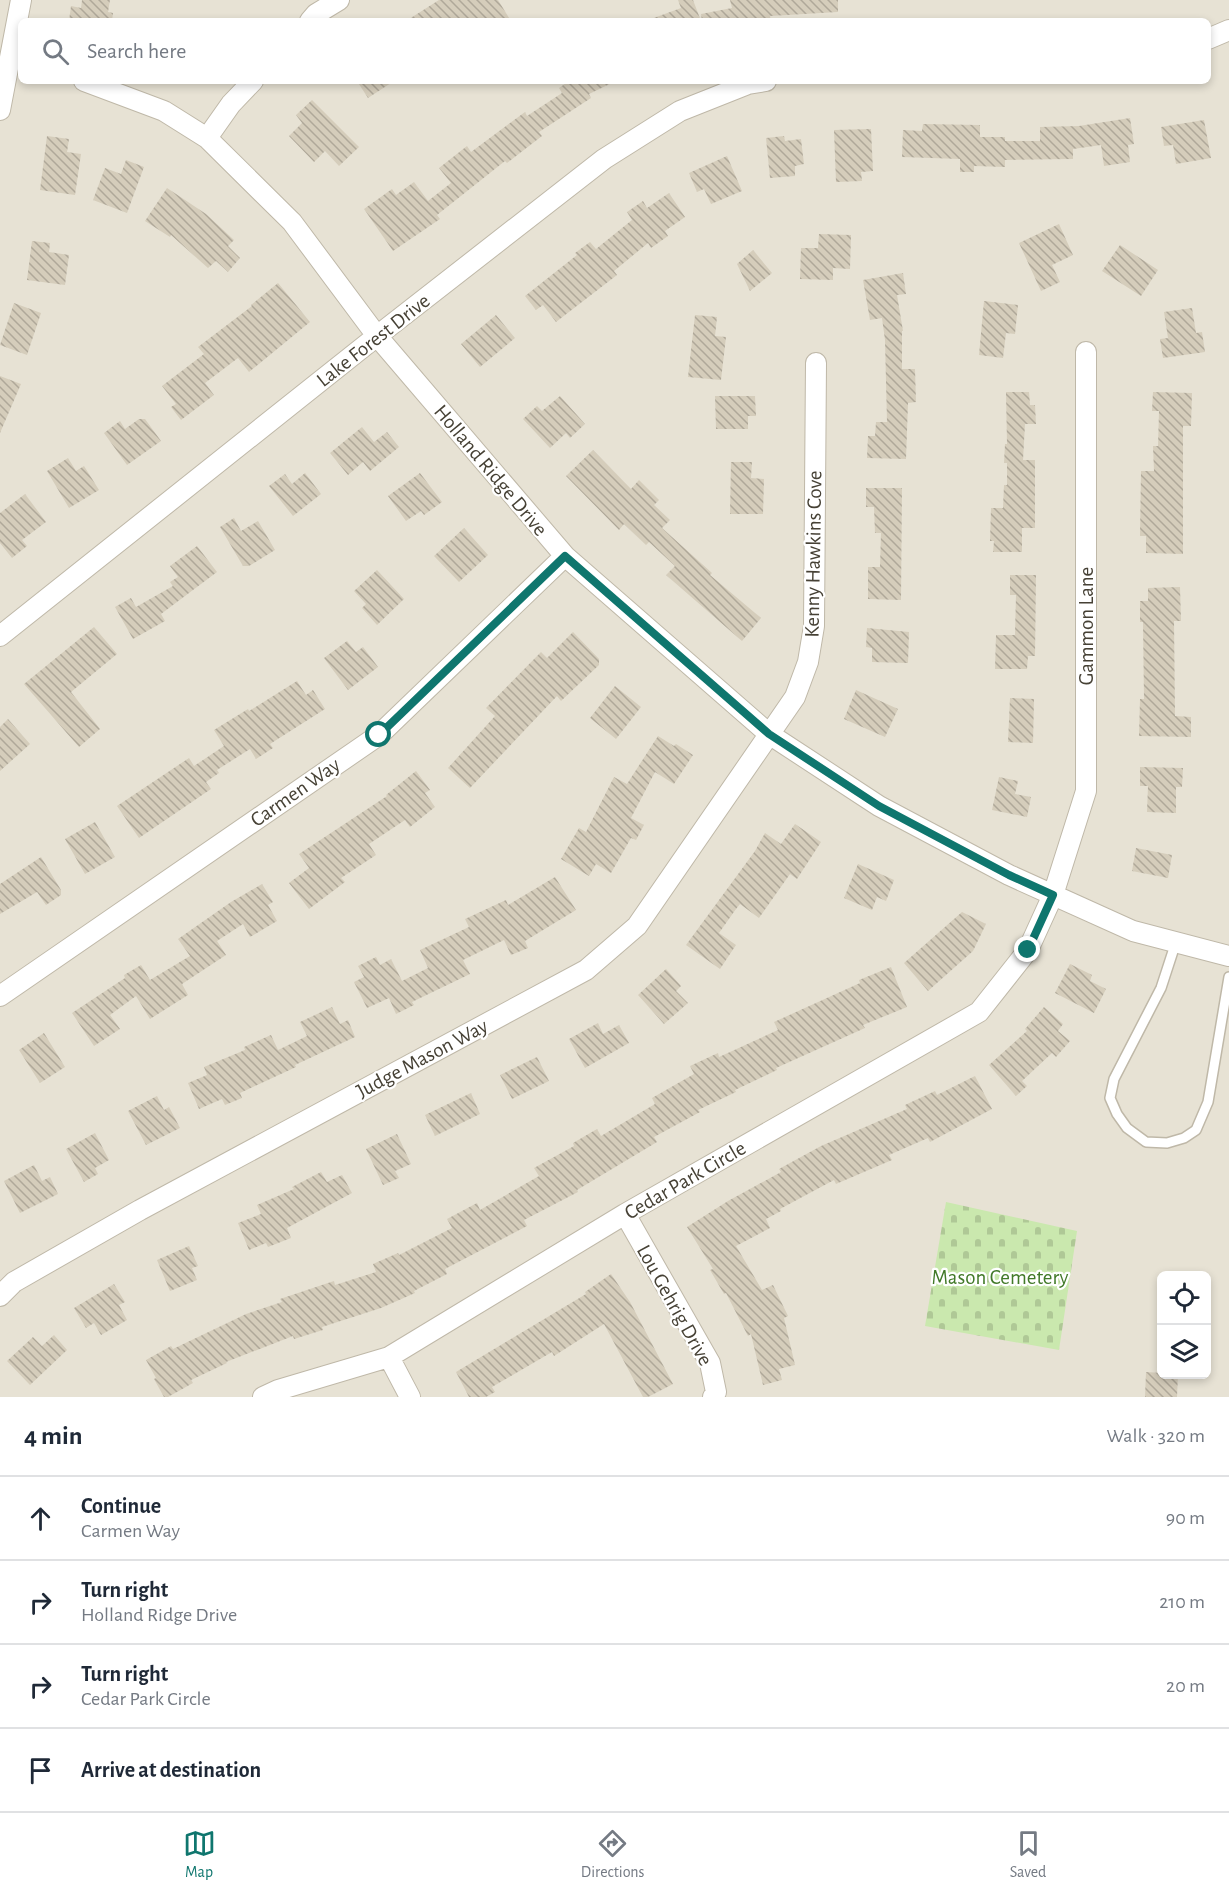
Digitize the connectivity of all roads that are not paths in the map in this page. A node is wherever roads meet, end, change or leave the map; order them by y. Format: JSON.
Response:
{"nodes":[{"id":1,"x":21,"y":0,"type":"edge"},
{"id":2,"x":339,"y":0,"type":"edge"},
{"id":3,"x":313,"y":18,"type":"edge"},
{"id":4,"x":1229,"y":30,"type":"edge"},
{"id":5,"x":1211,"y":38,"type":"edge"},
{"id":6,"x":10,"y":60,"type":"edge"},
{"id":7,"x":92,"y":84,"type":"edge"},
{"id":8,"x":250,"y":84,"type":"edge"},
{"id":9,"x":748,"y":84,"type":"edge"},
{"id":10,"x":0,"y":111,"type":"edge"},
{"id":11,"x":207,"y":138,"type":"junction"},
{"id":12,"x":377,"y":336,"type":"junction"},
{"id":13,"x":1086,"y":352,"type":"dead end"},
{"id":14,"x":816,"y":363,"type":"dead end"},
{"id":15,"x":565,"y":556,"type":"junction"},
{"id":16,"x":0,"y":636,"type":"edge"},
{"id":17,"x":769,"y":734,"type":"junction"},
{"id":18,"x":1053,"y":895,"type":"junction"},
{"id":19,"x":1176,"y":942,"type":"junction"},
{"id":20,"x":1229,"y":956,"type":"edge"},
{"id":21,"x":1229,"y":977,"type":"edge"},
{"id":22,"x":0,"y":996,"type":"edge"},
{"id":23,"x":625,"y":1214,"type":"junction"},
{"id":24,"x":0,"y":1296,"type":"edge"},
{"id":25,"x":389,"y":1358,"type":"junction"},
{"id":26,"x":263,"y":1397,"type":"edge"},
{"id":27,"x":410,"y":1397,"type":"edge"},
{"id":28,"x":713,"y":1397,"type":"edge"}],
"edges":[{"from":1,"to":6,"type":"street"},
{"from":2,"to":3,"type":"street"},
{"from":4,"to":5,"type":"street"},
{"from":6,"to":10,"type":"street"},
{"from":7,"to":11,"type":"street","name":"Holland Ridge Drive"},
{"from":8,"to":11,"type":"street"},
{"from":9,"to":12,"type":"street","name":"Lake Forest Drive"},
{"from":11,"to":12,"type":"street","name":"Holland Ridge Drive"},
{"from":12,"to":15,"type":"street","name":"Holland Ridge Drive"},
{"from":12,"to":16,"type":"street","name":"Lake Forest Drive"},
{"from":13,"to":18,"type":"street","name":"Gammon Lane"},
{"from":14,"to":17,"type":"street","name":"Kenny Hawkins Cove"},
{"from":15,"to":17,"type":"street","name":"Holland Ridge Drive"},
{"from":15,"to":22,"type":"street","name":"Carmen Way"},
{"from":17,"to":18,"type":"street","name":"Holland Ridge Drive"},
{"from":17,"to":24,"type":"street","name":"Judge Mason Way"},
{"from":18,"to":19,"type":"street","name":"Holland Ridge Drive"},
{"from":18,"to":23,"type":"street","name":"Cedar Park Circle"},
{"from":19,"to":20,"type":"street","name":"Holland Ridge Drive"},
{"from":19,"to":21,"type":"lane"},
{"from":23,"to":25,"type":"street","name":"Cedar Park Circle"},
{"from":23,"to":28,"type":"street","name":"Lou Gehrig Drive"},
{"from":25,"to":26,"type":"street","name":"Cedar Park Circle"},
{"from":25,"to":27,"type":"street"}]}
